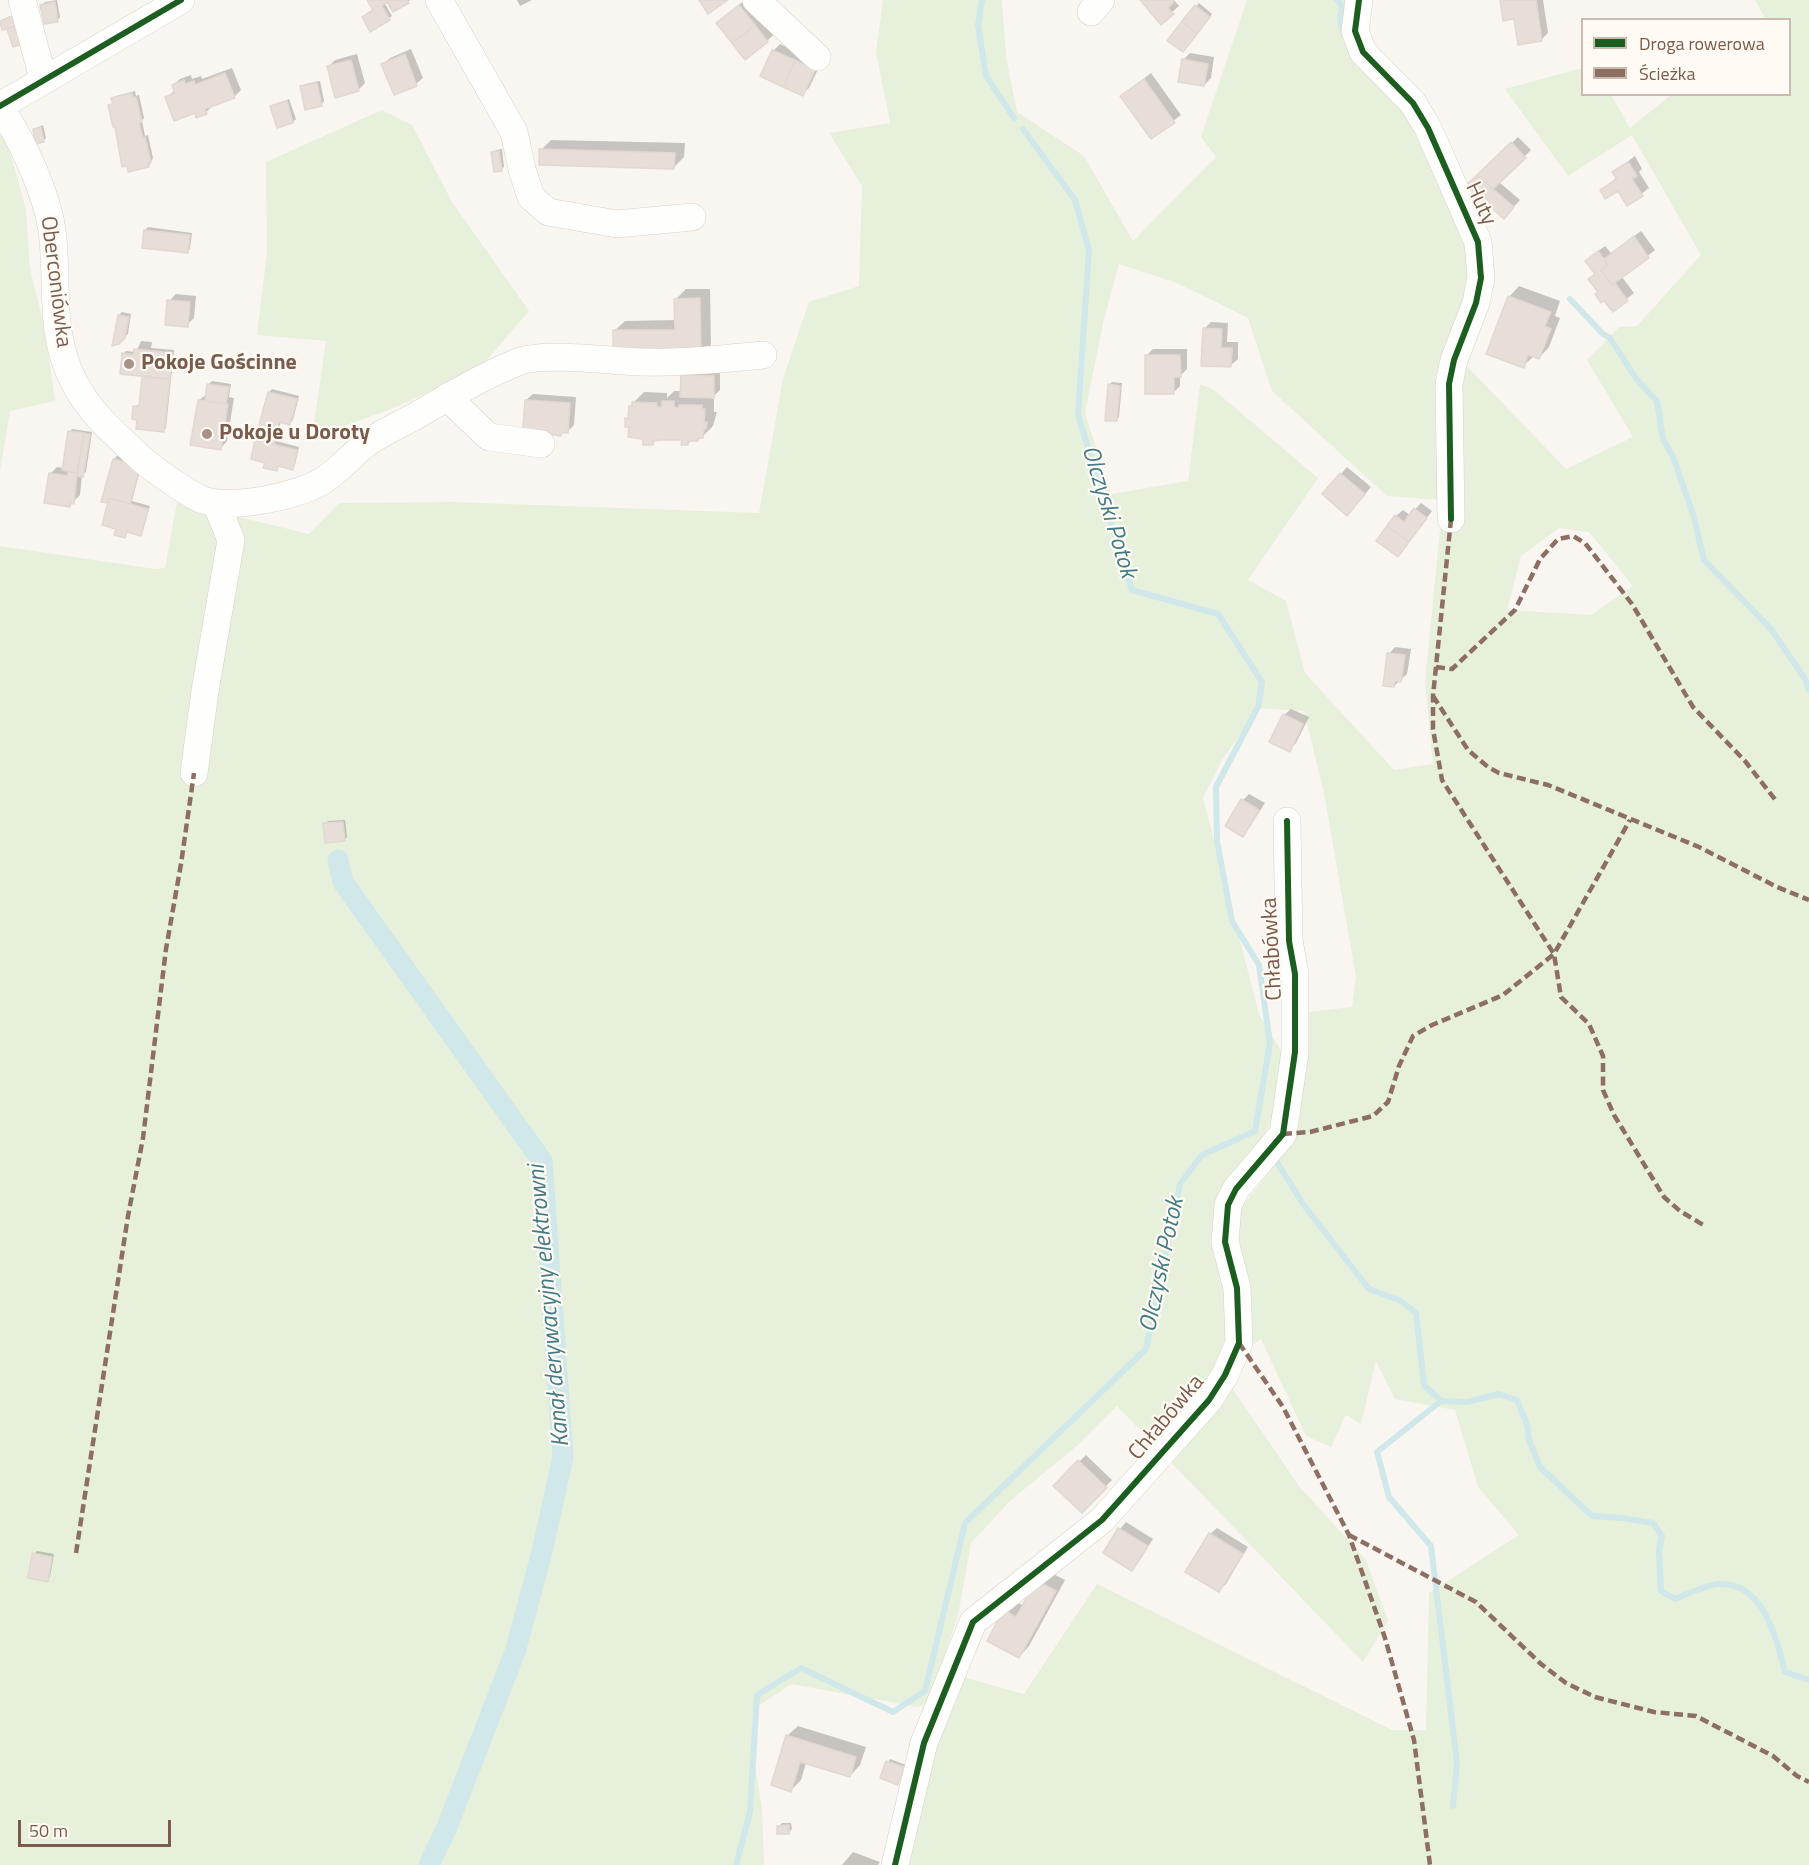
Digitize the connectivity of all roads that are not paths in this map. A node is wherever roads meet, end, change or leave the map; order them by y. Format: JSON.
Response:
{"nodes":[{"id":1,"x":22,"y":0,"type":"edge"},
{"id":2,"x":181,"y":0,"type":"edge"},
{"id":3,"x":439,"y":0,"type":"edge"},
{"id":4,"x":756,"y":0,"type":"edge"},
{"id":5,"x":1359,"y":0,"type":"edge"},
{"id":6,"x":817,"y":57,"type":"dead end"},
{"id":7,"x":46,"y":79,"type":"junction"},
{"id":8,"x":0,"y":107,"type":"edge"},
{"id":9,"x":692,"y":217,"type":"dead end"},
{"id":10,"x":763,"y":355,"type":"dead end"},
{"id":11,"x":447,"y":397,"type":"junction"},
{"id":12,"x":541,"y":444,"type":"dead end"},
{"id":13,"x":216,"y":503,"type":"junction"},
{"id":14,"x":1451,"y":519,"type":"dead end"},
{"id":15,"x":194,"y":773,"type":"dead end"},
{"id":16,"x":1287,"y":821,"type":"dead end"},
{"id":17,"x":895,"y":1865,"type":"edge"}],
"edges":[{"from":1,"to":7,"type":"street"},
{"from":2,"to":7,"type":"street","name":"Oberconiówka"},
{"from":3,"to":9,"type":"street"},
{"from":4,"to":6,"type":"street"},
{"from":5,"to":14,"type":"street","name":"Huty"},
{"from":7,"to":8,"type":"street","name":"Oberconiówka"},
{"from":8,"to":13,"type":"street","name":"Oberconiówka"},
{"from":10,"to":11,"type":"street"},
{"from":11,"to":12,"type":"street"},
{"from":11,"to":13,"type":"street"},
{"from":13,"to":15,"type":"street"},
{"from":16,"to":17,"type":"street","name":"Chłabówka"}]}
